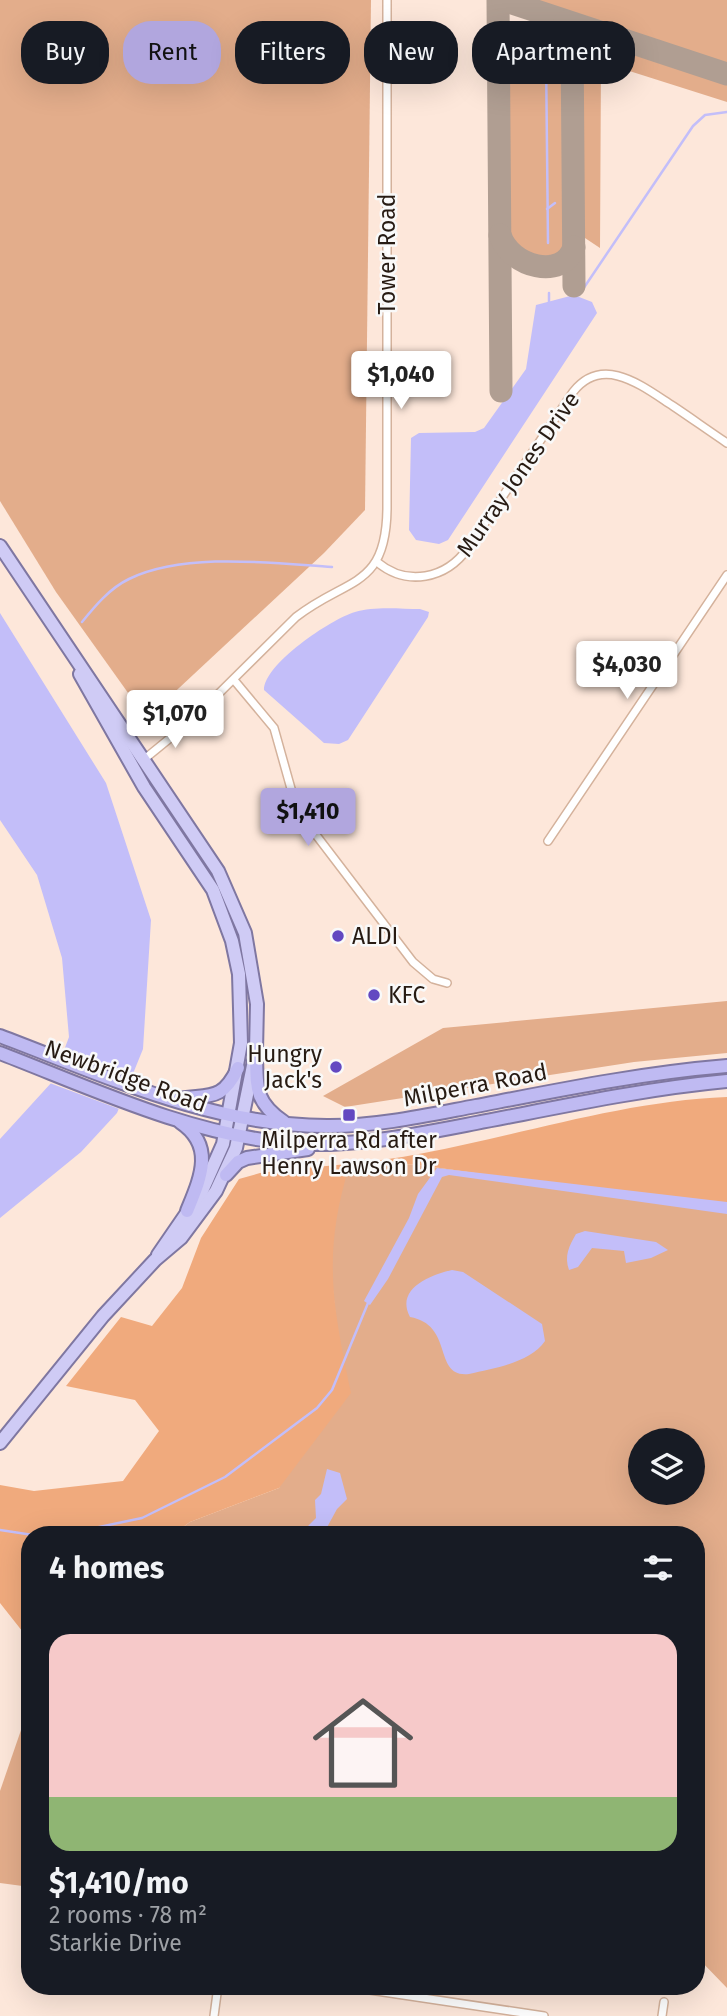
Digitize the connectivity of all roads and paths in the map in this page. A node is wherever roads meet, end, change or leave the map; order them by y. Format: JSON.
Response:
{"nodes":[{"id":1,"x":387,"y":0,"type":"edge"},
{"id":2,"x":727,"y":443,"type":"edge"},
{"id":3,"x":0,"y":546,"type":"edge"},
{"id":4,"x":377,"y":562,"type":"junction"},
{"id":5,"x":727,"y":575,"type":"edge"},
{"id":6,"x":234,"y":681,"type":"junction"},
{"id":7,"x":138,"y":764,"type":"junction"},
{"id":8,"x":548,"y":841,"type":"dead end"},
{"id":9,"x":447,"y":983,"type":"dead end"},
{"id":10,"x":0,"y":1036,"type":"edge"},
{"id":11,"x":256,"y":1051,"type":"junction"},
{"id":12,"x":0,"y":1052,"type":"edge"},
{"id":13,"x":727,"y":1066,"type":"edge"},
{"id":14,"x":238,"y":1068,"type":"junction"},
{"id":15,"x":727,"y":1081,"type":"edge"},
{"id":16,"x":175,"y":1100,"type":"junction"},
{"id":17,"x":166,"y":1115,"type":"junction"},
{"id":18,"x":236,"y":1117,"type":"junction"},
{"id":19,"x":287,"y":1124,"type":"junction"},
{"id":20,"x":232,"y":1134,"type":"junction"},
{"id":21,"x":353,"y":1143,"type":"junction"},
{"id":22,"x":226,"y":1175,"type":"junction"},
{"id":23,"x":187,"y":1211,"type":"junction"},
{"id":24,"x":155,"y":1260,"type":"junction"},
{"id":25,"x":0,"y":1443,"type":"edge"},
{"id":26,"x":217,"y":1995,"type":"edge"},
{"id":27,"x":394,"y":1995,"type":"edge"},
{"id":28,"x":664,"y":2003,"type":"dead end"},
{"id":29,"x":491,"y":2012,"type":"edge"},
{"id":30,"x":214,"y":2016,"type":"edge"},
{"id":31,"x":544,"y":2016,"type":"edge"},
{"id":32,"x":662,"y":2016,"type":"edge"}],
"edges":[{"from":1,"to":4,"type":"street","name":"Tower Road"},
{"from":2,"to":4,"type":"street","name":"Murray Jones Drive"},
{"from":3,"to":7,"type":"main road"},
{"from":4,"to":6,"type":"street"},
{"from":5,"to":8,"type":"street"},
{"from":6,"to":7,"type":"street"},
{"from":6,"to":9,"type":"street"},
{"from":7,"to":11,"type":"main road"},
{"from":7,"to":14,"type":"main road"},
{"from":10,"to":16,"type":"highway","name":"Newbridge Road"},
{"from":11,"to":18,"type":"main road"},
{"from":11,"to":19,"type":"highway"},
{"from":12,"to":17,"type":"highway","name":"Newbridge Road"},
{"from":13,"to":19,"type":"highway","name":"Milperra Road"},
{"from":14,"to":16,"type":"highway"},
{"from":14,"to":18,"type":"main road"},
{"from":15,"to":21,"type":"highway","name":"Milperra Road"},
{"from":16,"to":18,"type":"highway","name":"Newbridge Road"},
{"from":17,"to":20,"type":"highway","name":"Newbridge Road"},
{"from":17,"to":23,"type":"highway"},
{"from":18,"to":19,"type":"highway","name":"Milperra Road"},
{"from":18,"to":20,"type":"main road"},
{"from":20,"to":21,"type":"highway","name":"Milperra Road"},
{"from":20,"to":22,"type":"main road"},
{"from":20,"to":23,"type":"main road"},
{"from":21,"to":22,"type":"highway"},
{"from":22,"to":24,"type":"main road"},
{"from":23,"to":24,"type":"main road"},
{"from":24,"to":25,"type":"main road"},
{"from":26,"to":30,"type":"street"},
{"from":27,"to":29,"type":"street"},
{"from":28,"to":32,"type":"street"},
{"from":29,"to":31,"type":"street"}]}
